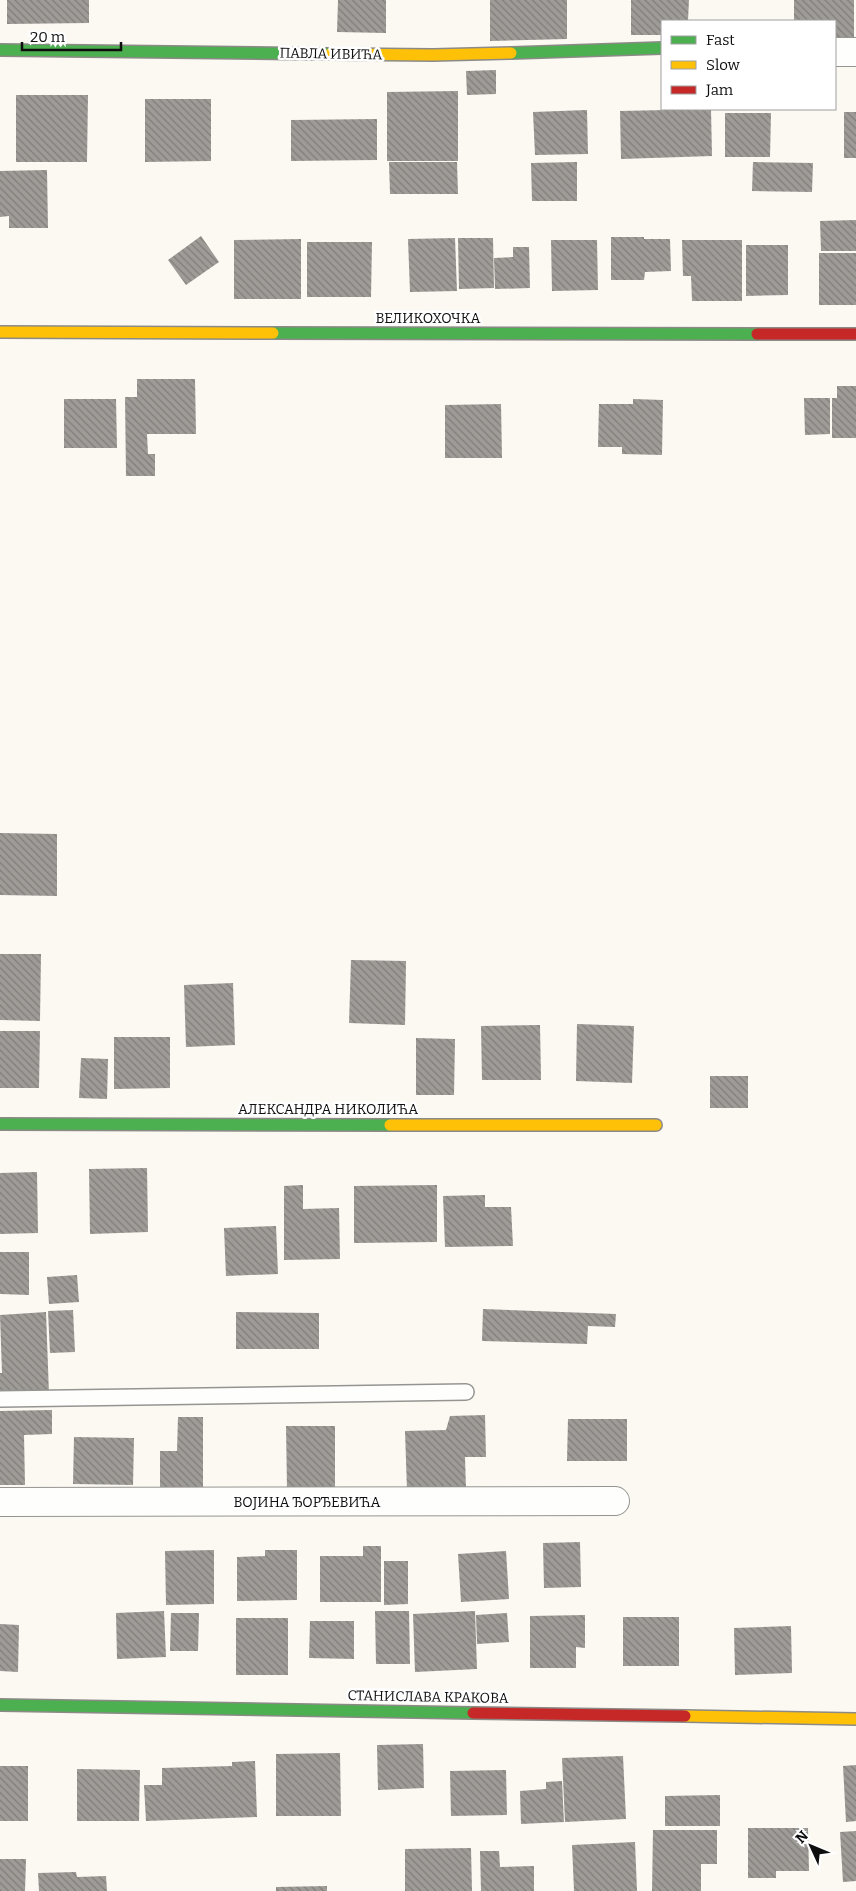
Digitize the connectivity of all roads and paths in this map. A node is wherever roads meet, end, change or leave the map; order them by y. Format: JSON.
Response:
{"nodes":[{"id":1,"x":661,"y":48,"type":"edge"},
{"id":2,"x":0,"y":50,"type":"edge"},
{"id":3,"x":836,"y":52,"type":"edge"},
{"id":4,"x":856,"y":52,"type":"edge"},
{"id":5,"x":0,"y":332,"type":"edge"},
{"id":6,"x":856,"y":334,"type":"edge"},
{"id":7,"x":0,"y":1124,"type":"edge"},
{"id":8,"x":656,"y":1125,"type":"dead end"},
{"id":9,"x":466,"y":1392,"type":"dead end"},
{"id":10,"x":0,"y":1399,"type":"edge"},
{"id":11,"x":614,"y":1501,"type":"dead end"},
{"id":12,"x":0,"y":1502,"type":"edge"},
{"id":13,"x":0,"y":1704,"type":"edge"},
{"id":14,"x":856,"y":1719,"type":"edge"}],
"edges":[{"from":1,"to":2,"type":"street","name":"ПАВЛА ИВИЋА"},
{"from":3,"to":4,"type":"street"},
{"from":5,"to":6,"type":"street","name":"ВЕЛИКОХОЧКА"},
{"from":7,"to":8,"type":"street","name":"АЛЕКСАНДРА НИКОЛИЋА"},
{"from":9,"to":10,"type":"lane"},
{"from":11,"to":12,"type":"street","name":"ВОЈИНА ЂОРЂЕВИЋА"},
{"from":13,"to":14,"type":"street","name":"СТАНИСЛАВА КРАКОВА"}]}
